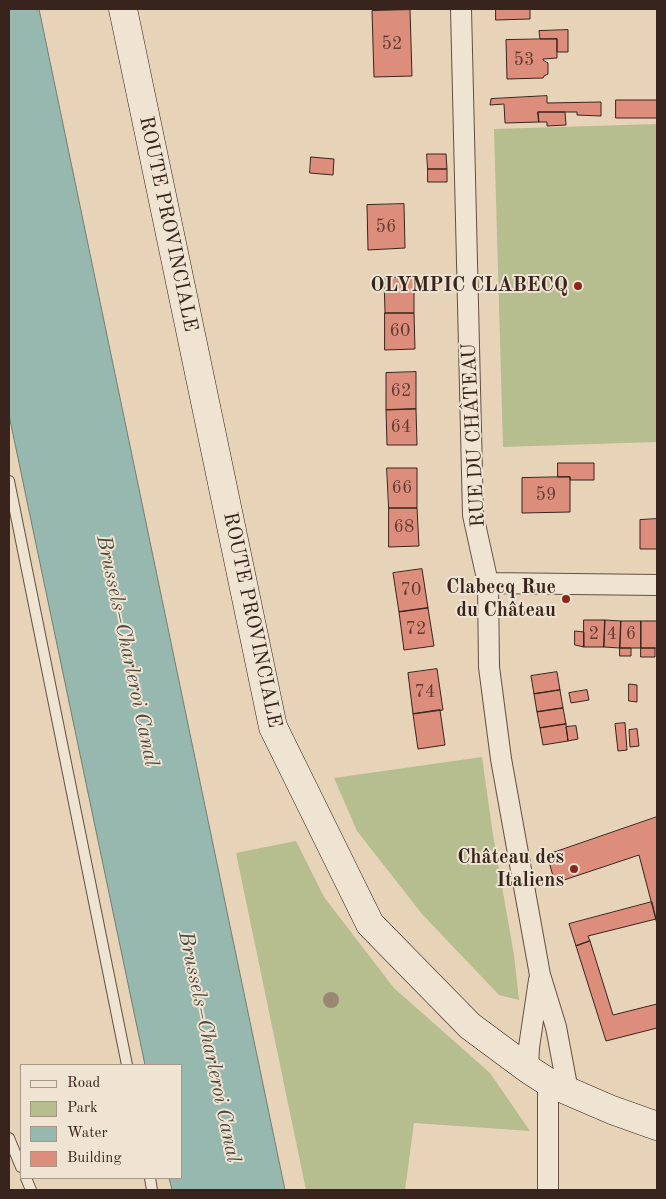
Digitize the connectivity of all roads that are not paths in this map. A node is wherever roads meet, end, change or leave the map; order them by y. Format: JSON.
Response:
{"nodes":[{"id":1,"x":123,"y":9,"type":"edge"},
{"id":2,"x":461,"y":9,"type":"edge"},
{"id":3,"x":9,"y":482,"type":"edge"},
{"id":4,"x":488,"y":583,"type":"junction"},
{"id":5,"x":657,"y":585,"type":"edge"},
{"id":6,"x":540,"y":975,"type":"junction"},
{"id":7,"x":127,"y":1064,"type":"edge"},
{"id":8,"x":548,"y":1081,"type":"junction"},
{"id":9,"x":657,"y":1126,"type":"edge"},
{"id":10,"x":9,"y":1138,"type":"edge"},
{"id":11,"x":20,"y":1166,"type":"edge"},
{"id":12,"x":548,"y":1190,"type":"edge"}],
"edges":[{"from":1,"to":8,"type":"main road","name":"ROUTE PROVINCIALE"},
{"from":2,"to":4,"type":"street","name":"RUE DU CHÂTEAU"},
{"from":3,"to":7,"type":"lane"},
{"from":4,"to":5,"type":"street"},
{"from":4,"to":6,"type":"street","name":"RUE DU CHÂTEAU"},
{"from":6,"to":8,"type":"street","name":"RUE DU CHÂTEAU"},
{"from":6,"to":8,"type":"street","name":"RUE DU CHÂTEAU"},
{"from":8,"to":9,"type":"main road","name":"ROUTE PROVINCIALE"},
{"from":8,"to":12,"type":"street","name":"RUE DU CHÂTEAU"},
{"from":10,"to":11,"type":"lane"}]}
